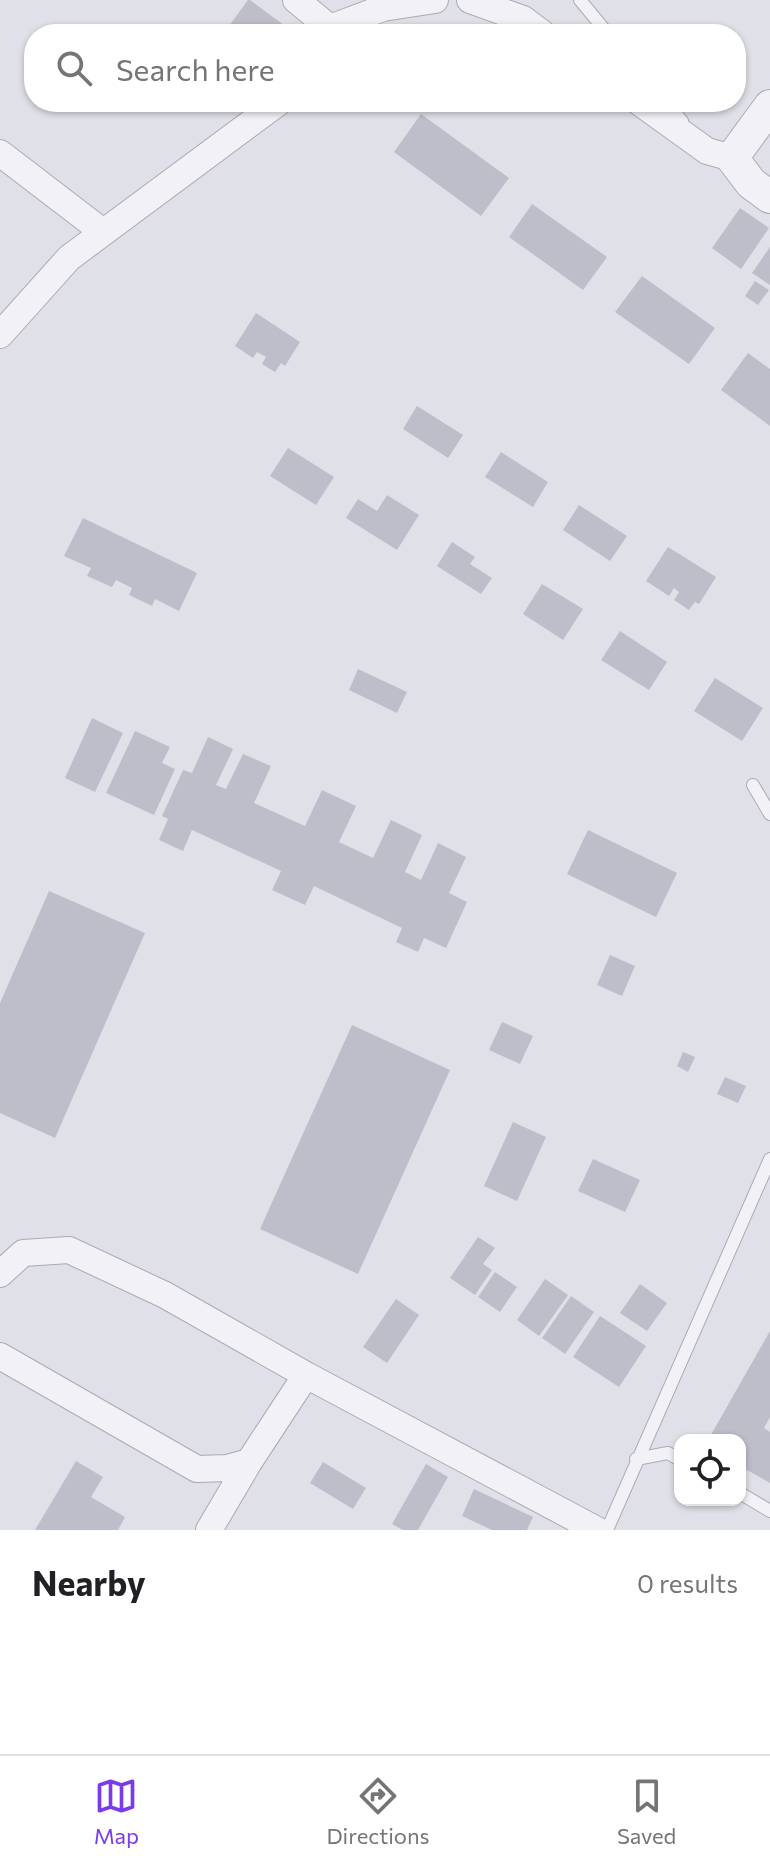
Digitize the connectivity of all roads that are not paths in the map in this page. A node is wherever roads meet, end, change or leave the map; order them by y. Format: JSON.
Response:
{"nodes":[{"id":1,"x":296,"y":0,"type":"edge"},
{"id":2,"x":435,"y":0,"type":"edge"},
{"id":3,"x":470,"y":0,"type":"edge"},
{"id":4,"x":580,"y":0,"type":"edge"},
{"id":5,"x":321,"y":24,"type":"edge"},
{"id":6,"x":345,"y":24,"type":"edge"},
{"id":7,"x":530,"y":24,"type":"edge"},
{"id":8,"x":600,"y":24,"type":"edge"},
{"id":9,"x":770,"y":106,"type":"edge"},
{"id":10,"x":265,"y":112,"type":"edge"},
{"id":11,"x":655,"y":112,"type":"edge"},
{"id":12,"x":676,"y":112,"type":"edge"},
{"id":13,"x":0,"y":153,"type":"edge"},
{"id":14,"x":720,"y":154,"type":"junction"},
{"id":15,"x":770,"y":197,"type":"edge"},
{"id":16,"x":103,"y":232,"type":"junction"},
{"id":17,"x":0,"y":335,"type":"edge"},
{"id":18,"x":753,"y":785,"type":"dead end"},
{"id":19,"x":770,"y":814,"type":"edge"},
{"id":20,"x":770,"y":1159,"type":"edge"},
{"id":21,"x":0,"y":1274,"type":"edge"},
{"id":22,"x":0,"y":1356,"type":"edge"},
{"id":23,"x":306,"y":1375,"type":"junction"},
{"id":24,"x":674,"y":1456,"type":"edge"},
{"id":25,"x":636,"y":1459,"type":"junction"},
{"id":26,"x":249,"y":1462,"type":"junction"},
{"id":27,"x":746,"y":1497,"type":"edge"},
{"id":28,"x":770,"y":1511,"type":"edge"},
{"id":29,"x":209,"y":1530,"type":"edge"},
{"id":30,"x":597,"y":1530,"type":"edge"},
{"id":31,"x":607,"y":1530,"type":"edge"}],
"edges":[{"from":1,"to":5,"type":"street"},
{"from":2,"to":6,"type":"street"},
{"from":3,"to":7,"type":"street"},
{"from":4,"to":8,"type":"lane"},
{"from":9,"to":14,"type":"street"},
{"from":10,"to":16,"type":"street"},
{"from":11,"to":14,"type":"street"},
{"from":12,"to":14,"type":"lane"},
{"from":13,"to":16,"type":"street"},
{"from":14,"to":15,"type":"street"},
{"from":16,"to":17,"type":"street"},
{"from":18,"to":19,"type":"lane"},
{"from":20,"to":25,"type":"lane"},
{"from":21,"to":23,"type":"street"},
{"from":22,"to":26,"type":"street"},
{"from":23,"to":26,"type":"street"},
{"from":23,"to":30,"type":"street"},
{"from":24,"to":25,"type":"lane"},
{"from":25,"to":31,"type":"lane"},
{"from":26,"to":29,"type":"street"},
{"from":27,"to":28,"type":"lane"}]}
